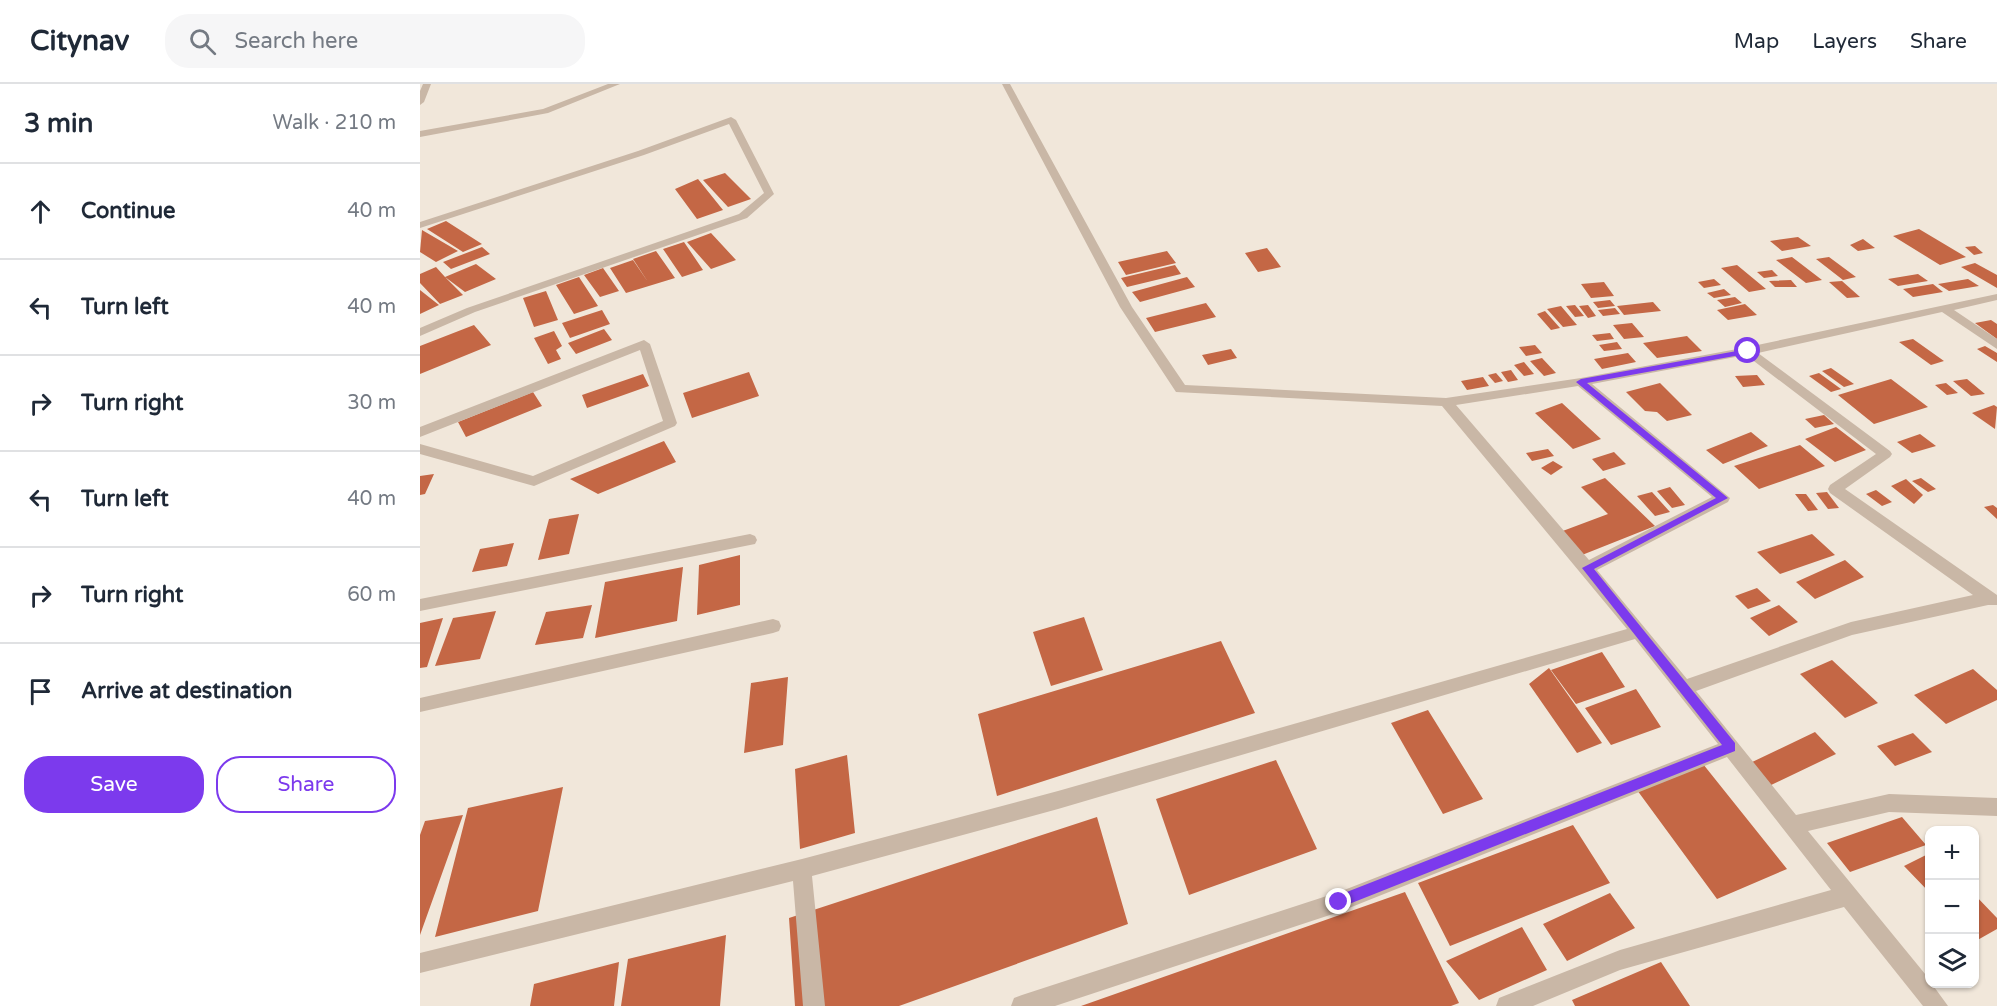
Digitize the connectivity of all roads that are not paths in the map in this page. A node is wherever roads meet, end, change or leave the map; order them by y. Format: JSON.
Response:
{"nodes":[{"id":1,"x":427,"y":84,"type":"edge"},
{"id":2,"x":616,"y":84,"type":"edge"},
{"id":3,"x":1006,"y":84,"type":"edge"},
{"id":4,"x":420,"y":102,"type":"edge"},
{"id":5,"x":420,"y":134,"type":"edge"},
{"id":6,"x":420,"y":225,"type":"edge"},
{"id":7,"x":1997,"y":297,"type":"edge"},
{"id":8,"x":1943,"y":308,"type":"junction"},
{"id":9,"x":420,"y":332,"type":"edge"},
{"id":10,"x":1997,"y":345,"type":"edge"},
{"id":11,"x":1748,"y":351,"type":"junction"},
{"id":12,"x":1581,"y":382,"type":"junction"},
{"id":13,"x":1446,"y":402,"type":"junction"},
{"id":14,"x":420,"y":432,"type":"edge"},
{"id":15,"x":420,"y":449,"type":"edge"},
{"id":16,"x":750,"y":540,"type":"dead end"},
{"id":17,"x":1587,"y":568,"type":"junction"},
{"id":18,"x":1993,"y":601,"type":"edge"},
{"id":19,"x":420,"y":605,"type":"edge"},
{"id":20,"x":773,"y":626,"type":"dead end"},
{"id":21,"x":1638,"y":632,"type":"junction"},
{"id":22,"x":1683,"y":687,"type":"junction"},
{"id":23,"x":420,"y":705,"type":"edge"},
{"id":24,"x":1731,"y":747,"type":"junction"},
{"id":25,"x":1997,"y":807,"type":"edge"},
{"id":26,"x":1794,"y":825,"type":"junction"},
{"id":27,"x":802,"y":869,"type":"junction"},
{"id":28,"x":1847,"y":896,"type":"junction"},
{"id":29,"x":420,"y":963,"type":"edge"},
{"id":30,"x":814,"y":1006,"type":"edge"},
{"id":31,"x":1022,"y":1006,"type":"edge"},
{"id":32,"x":1507,"y":1006,"type":"edge"},
{"id":33,"x":1937,"y":1006,"type":"edge"}],
"edges":[{"from":1,"to":4,"type":"street"},
{"from":2,"to":5,"type":"street"},
{"from":3,"to":13,"type":"street"},
{"from":6,"to":9,"type":"street"},
{"from":7,"to":8,"type":"street"},
{"from":8,"to":10,"type":"street"},
{"from":8,"to":11,"type":"street"},
{"from":11,"to":12,"type":"street"},
{"from":11,"to":18,"type":"street"},
{"from":12,"to":13,"type":"street"},
{"from":12,"to":17,"type":"street"},
{"from":13,"to":17,"type":"street"},
{"from":14,"to":15,"type":"street"},
{"from":16,"to":19,"type":"street"},
{"from":17,"to":21,"type":"street"},
{"from":18,"to":22,"type":"street"},
{"from":20,"to":23,"type":"street"},
{"from":21,"to":22,"type":"street"},
{"from":21,"to":27,"type":"street"},
{"from":22,"to":24,"type":"street"},
{"from":24,"to":26,"type":"street"},
{"from":24,"to":31,"type":"street"},
{"from":25,"to":26,"type":"street"},
{"from":26,"to":28,"type":"street"},
{"from":27,"to":29,"type":"street"},
{"from":27,"to":30,"type":"street"},
{"from":28,"to":32,"type":"street"},
{"from":28,"to":33,"type":"street"}]}
